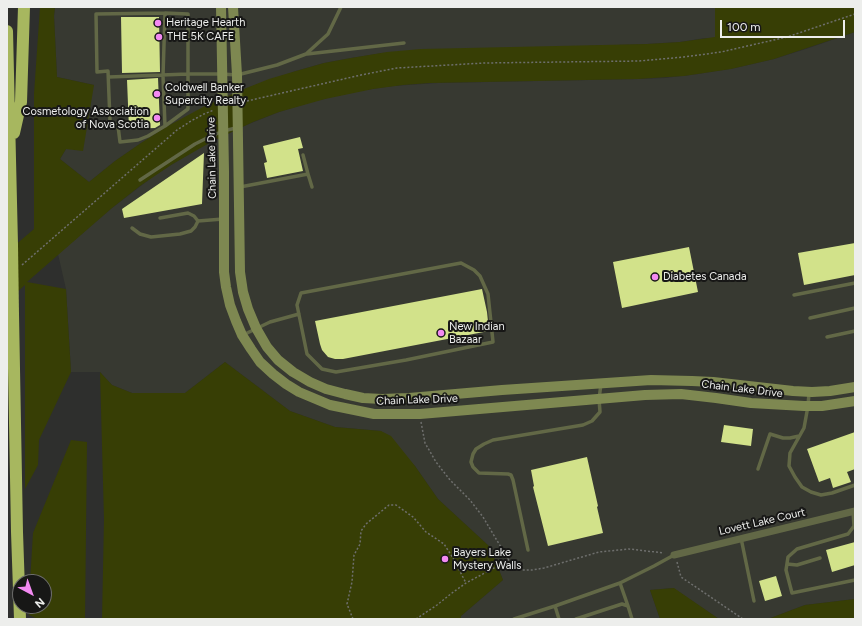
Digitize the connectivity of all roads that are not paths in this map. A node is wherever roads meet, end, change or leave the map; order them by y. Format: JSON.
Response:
{"nodes":[{"id":1,"x":24,"y":7,"type":"edge"},
{"id":2,"x":221,"y":7,"type":"edge"},
{"id":3,"x":233,"y":7,"type":"edge"},
{"id":4,"x":340,"y":7,"type":"edge"},
{"id":5,"x":165,"y":13,"type":"junction"},
{"id":6,"x":7,"y":31,"type":"edge"},
{"id":7,"x":404,"y":44,"type":"dead end"},
{"id":8,"x":306,"y":54,"type":"junction"},
{"id":9,"x":188,"y":74,"type":"junction"},
{"id":10,"x":222,"y":74,"type":"junction"},
{"id":11,"x":237,"y":75,"type":"junction"},
{"id":12,"x":164,"y":76,"type":"junction"},
{"id":13,"x":109,"y":77,"type":"junction"},
{"id":14,"x":164,"y":126,"type":"junction"},
{"id":15,"x":237,"y":128,"type":"junction"},
{"id":16,"x":223,"y":131,"type":"junction"},
{"id":17,"x":10,"y":152,"type":"junction"},
{"id":18,"x":302,"y":155,"type":"dead end"},
{"id":19,"x":238,"y":169,"type":"junction"},
{"id":20,"x":224,"y":171,"type":"junction"},
{"id":21,"x":308,"y":174,"type":"junction"},
{"id":22,"x":140,"y":180,"type":"dead end"},
{"id":23,"x":312,"y":187,"type":"dead end"},
{"id":24,"x":239,"y":188,"type":"junction"},
{"id":25,"x":160,"y":218,"type":"dead end"},
{"id":26,"x":224,"y":219,"type":"junction"},
{"id":27,"x":198,"y":221,"type":"junction"},
{"id":28,"x":132,"y":228,"type":"dead end"},
{"id":29,"x":855,"y":283,"type":"edge"},
{"id":30,"x":794,"y":295,"type":"dead end"},
{"id":31,"x":855,"y":308,"type":"edge"},
{"id":32,"x":299,"y":314,"type":"junction"},
{"id":33,"x":810,"y":318,"type":"dead end"},
{"id":34,"x":256,"y":328,"type":"junction"},
{"id":35,"x":855,"y":331,"type":"edge"},
{"id":36,"x":242,"y":335,"type":"junction"},
{"id":37,"x":827,"y":337,"type":"dead end"},
{"id":38,"x":601,"y":383,"type":"junction"},
{"id":39,"x":855,"y":387,"type":"edge"},
{"id":40,"x":809,"y":392,"type":"junction"},
{"id":41,"x":599,"y":399,"type":"junction"},
{"id":42,"x":855,"y":401,"type":"edge"},
{"id":43,"x":808,"y":406,"type":"junction"},
{"id":44,"x":799,"y":436,"type":"junction"},
{"id":45,"x":758,"y":469,"type":"dead end"},
{"id":46,"x":855,"y":484,"type":"edge"},
{"id":47,"x":854,"y":512,"type":"edge"},
{"id":48,"x":17,"y":532,"type":"junction"},
{"id":49,"x":741,"y":538,"type":"junction"},
{"id":50,"x":528,"y":550,"type":"dead end"},
{"id":51,"x":674,"y":555,"type":"joint"},
{"id":52,"x":820,"y":558,"type":"dead end"},
{"id":53,"x":787,"y":564,"type":"junction"},
{"id":54,"x":22,"y":574,"type":"edge"},
{"id":55,"x":855,"y":580,"type":"edge"},
{"id":56,"x":620,"y":582,"type":"junction"},
{"id":57,"x":754,"y":601,"type":"dead end"},
{"id":58,"x":555,"y":606,"type":"junction"},
{"id":59,"x":628,"y":606,"type":"junction"},
{"id":60,"x":20,"y":619,"type":"edge"},
{"id":61,"x":514,"y":619,"type":"edge"},
{"id":62,"x":559,"y":619,"type":"edge"},
{"id":63,"x":576,"y":619,"type":"edge"},
{"id":64,"x":632,"y":619,"type":"edge"}],
"edges":[{"from":1,"to":17,"type":"highway"},
{"from":2,"to":10,"type":"street","name":"Chain Lake Drive"},
{"from":3,"to":11,"type":"street","name":"Chain Lake Drive"},
{"from":4,"to":8,"type":"lane"},
{"from":5,"to":9,"type":"lane"},
{"from":5,"to":12,"type":"lane"},
{"from":5,"to":13,"type":"lane"},
{"from":6,"to":17,"type":"highway"},
{"from":7,"to":8,"type":"lane"},
{"from":8,"to":11,"type":"lane"},
{"from":9,"to":10,"type":"lane"},
{"from":9,"to":12,"type":"lane"},
{"from":9,"to":14,"type":"lane"},
{"from":10,"to":11,"type":"lane"},
{"from":10,"to":16,"type":"street","name":"Chain Lake Drive"},
{"from":11,"to":15,"type":"street","name":"Chain Lake Drive"},
{"from":12,"to":13,"type":"lane"},
{"from":12,"to":14,"type":"lane"},
{"from":13,"to":14,"type":"lane"},
{"from":15,"to":16,"type":"lane"},
{"from":15,"to":19,"type":"street","name":"Chain Lake Drive"},
{"from":16,"to":20,"type":"street","name":"Chain Lake Drive"},
{"from":16,"to":22,"type":"lane"},
{"from":17,"to":48,"type":"highway","bridge":true},
{"from":18,"to":21,"type":"lane"},
{"from":19,"to":20,"type":"lane"},
{"from":19,"to":24,"type":"street","name":"Chain Lake Drive"},
{"from":20,"to":26,"type":"street","name":"Chain Lake Drive"},
{"from":21,"to":23,"type":"lane"},
{"from":21,"to":24,"type":"lane"},
{"from":24,"to":34,"type":"street","name":"Chain Lake Drive"},
{"from":25,"to":27,"type":"lane"},
{"from":26,"to":27,"type":"lane"},
{"from":26,"to":36,"type":"street","name":"Chain Lake Drive"},
{"from":27,"to":28,"type":"lane"},
{"from":29,"to":30,"type":"lane"},
{"from":31,"to":33,"type":"lane"},
{"from":32,"to":32,"type":"lane"},
{"from":32,"to":34,"type":"lane"},
{"from":34,"to":36,"type":"lane"},
{"from":34,"to":38,"type":"street","name":"Chain Lake Drive"},
{"from":35,"to":37,"type":"lane"},
{"from":36,"to":41,"type":"street","name":"Chain Lake Drive"},
{"from":38,"to":40,"type":"street","name":"Chain Lake Drive"},
{"from":38,"to":41,"type":"lane"},
{"from":39,"to":40,"type":"street","name":"Chain Lake Drive"},
{"from":40,"to":43,"type":"lane"},
{"from":41,"to":43,"type":"street","name":"Chain Lake Drive"},
{"from":41,"to":50,"type":"lane"},
{"from":42,"to":43,"type":"street","name":"Chain Lake Drive"},
{"from":43,"to":44,"type":"lane"},
{"from":44,"to":45,"type":"lane"},
{"from":44,"to":46,"type":"lane"},
{"from":47,"to":49,"type":"street","name":"Lovett Lake Court"},
{"from":47,"to":53,"type":"lane"},
{"from":48,"to":54,"type":"highway"},
{"from":48,"to":60,"type":"highway"},
{"from":49,"to":51,"type":"street","name":"Lovett Lake Court"},
{"from":49,"to":57,"type":"lane"},
{"from":51,"to":56,"type":"lane"},
{"from":52,"to":53,"type":"lane"},
{"from":53,"to":55,"type":"lane"},
{"from":56,"to":58,"type":"lane"},
{"from":56,"to":59,"type":"lane"},
{"from":58,"to":61,"type":"lane"},
{"from":58,"to":62,"type":"lane"},
{"from":59,"to":63,"type":"lane"},
{"from":59,"to":64,"type":"lane"}]}
